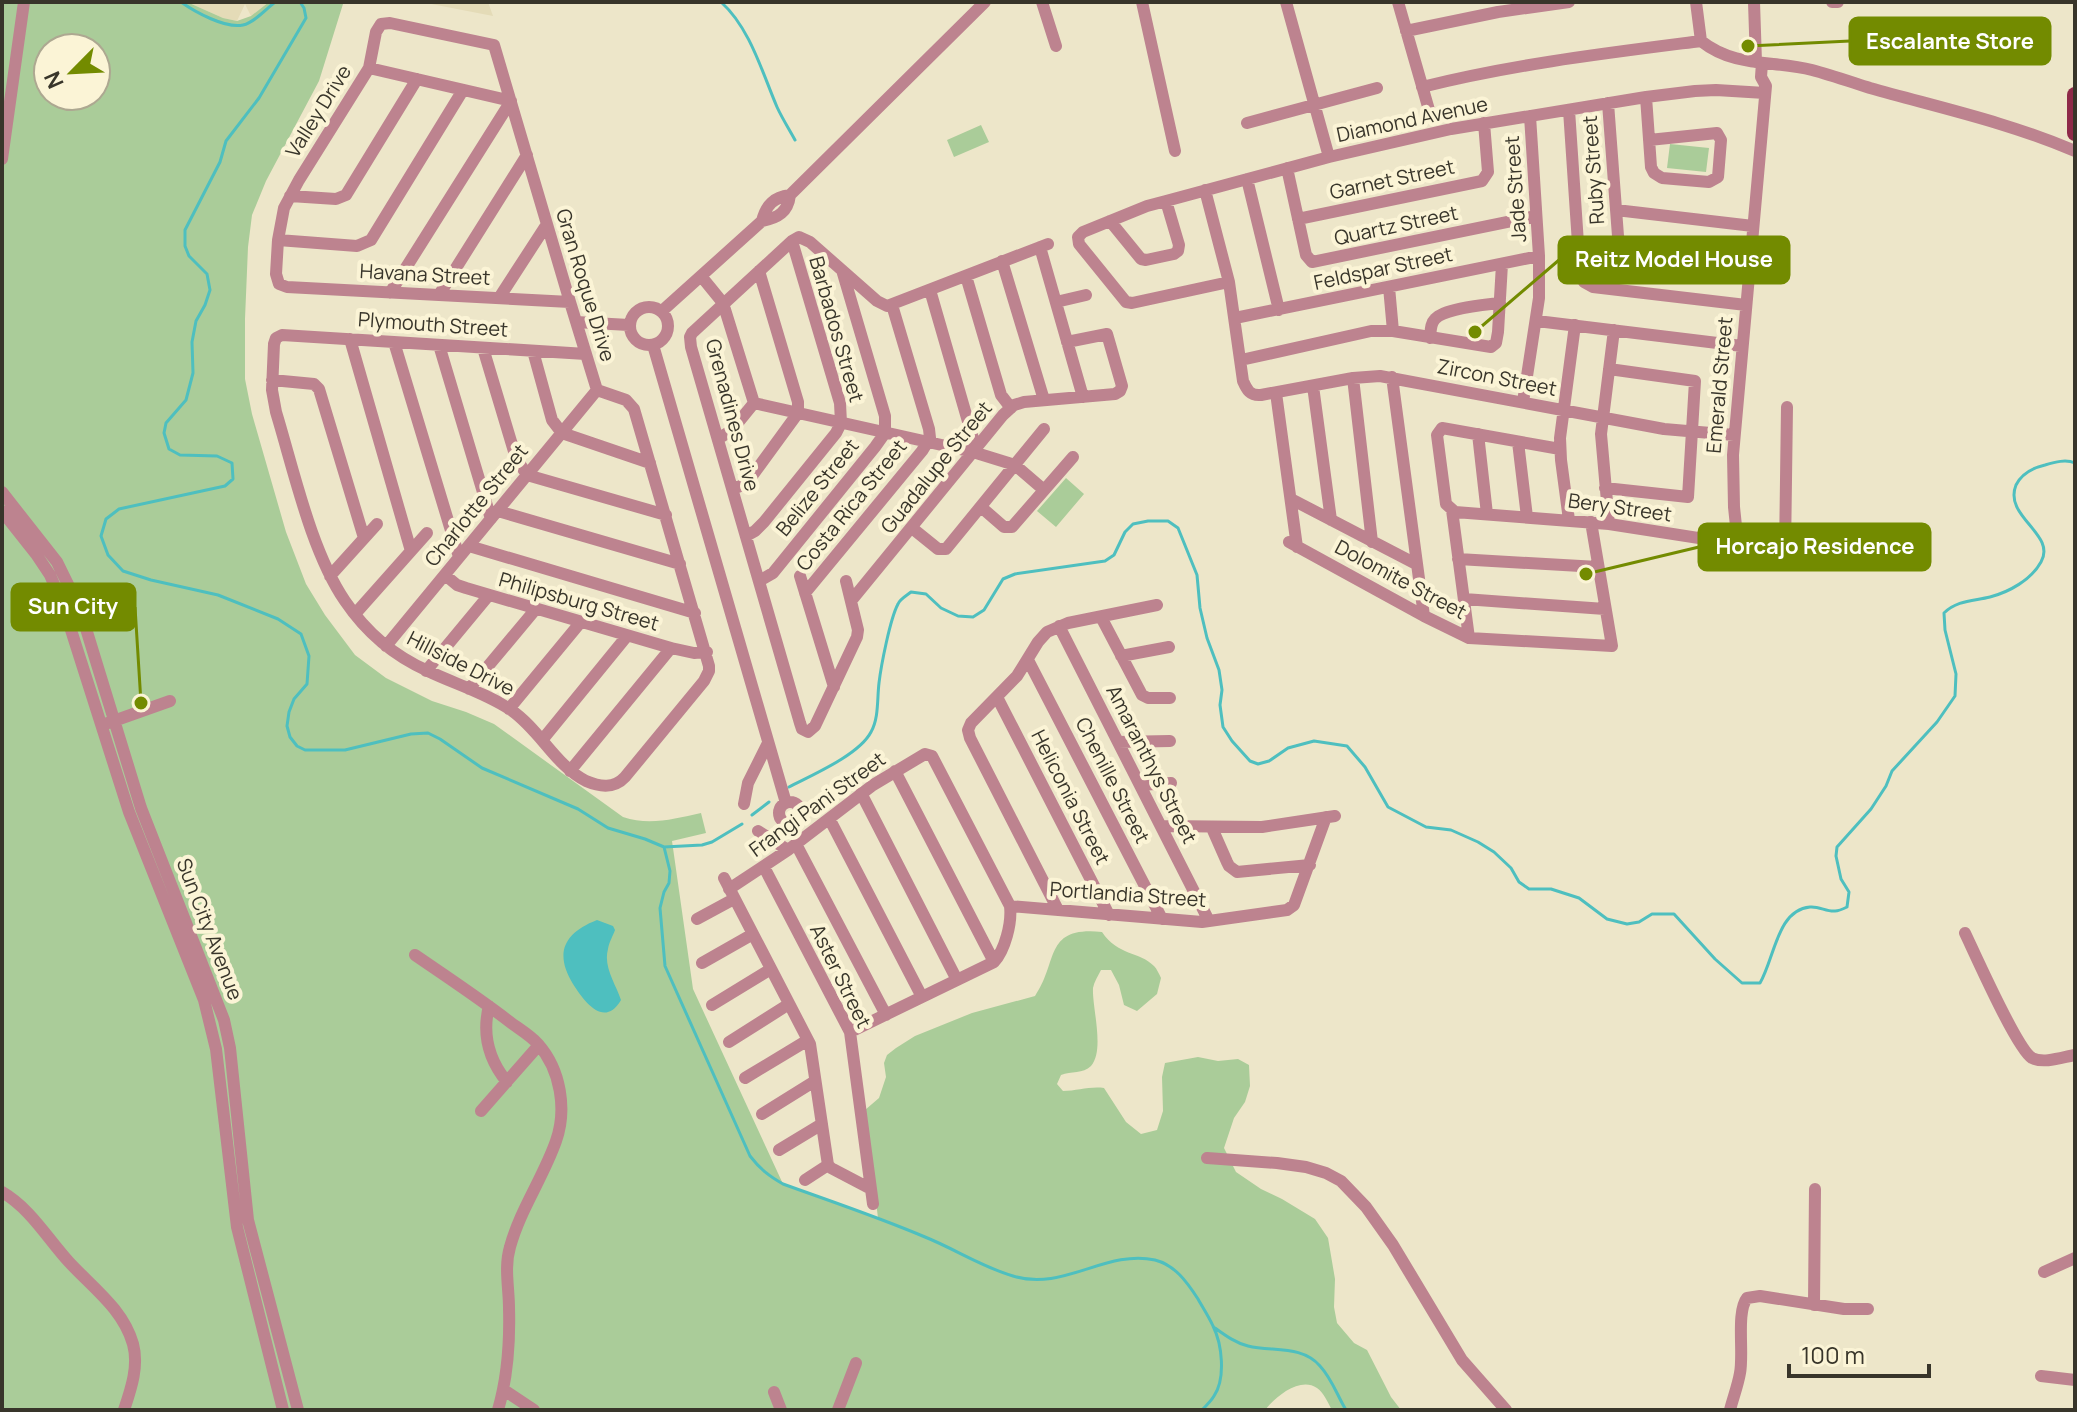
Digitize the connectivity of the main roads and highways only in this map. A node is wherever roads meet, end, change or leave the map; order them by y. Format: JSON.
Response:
{"nodes":[{"id":1,"x":2075,"y":95,"type":"edge"},
{"id":2,"x":2075,"y":133,"type":"edge"}],
"edges":[{"from":1,"to":2,"type":"main road"}]}
